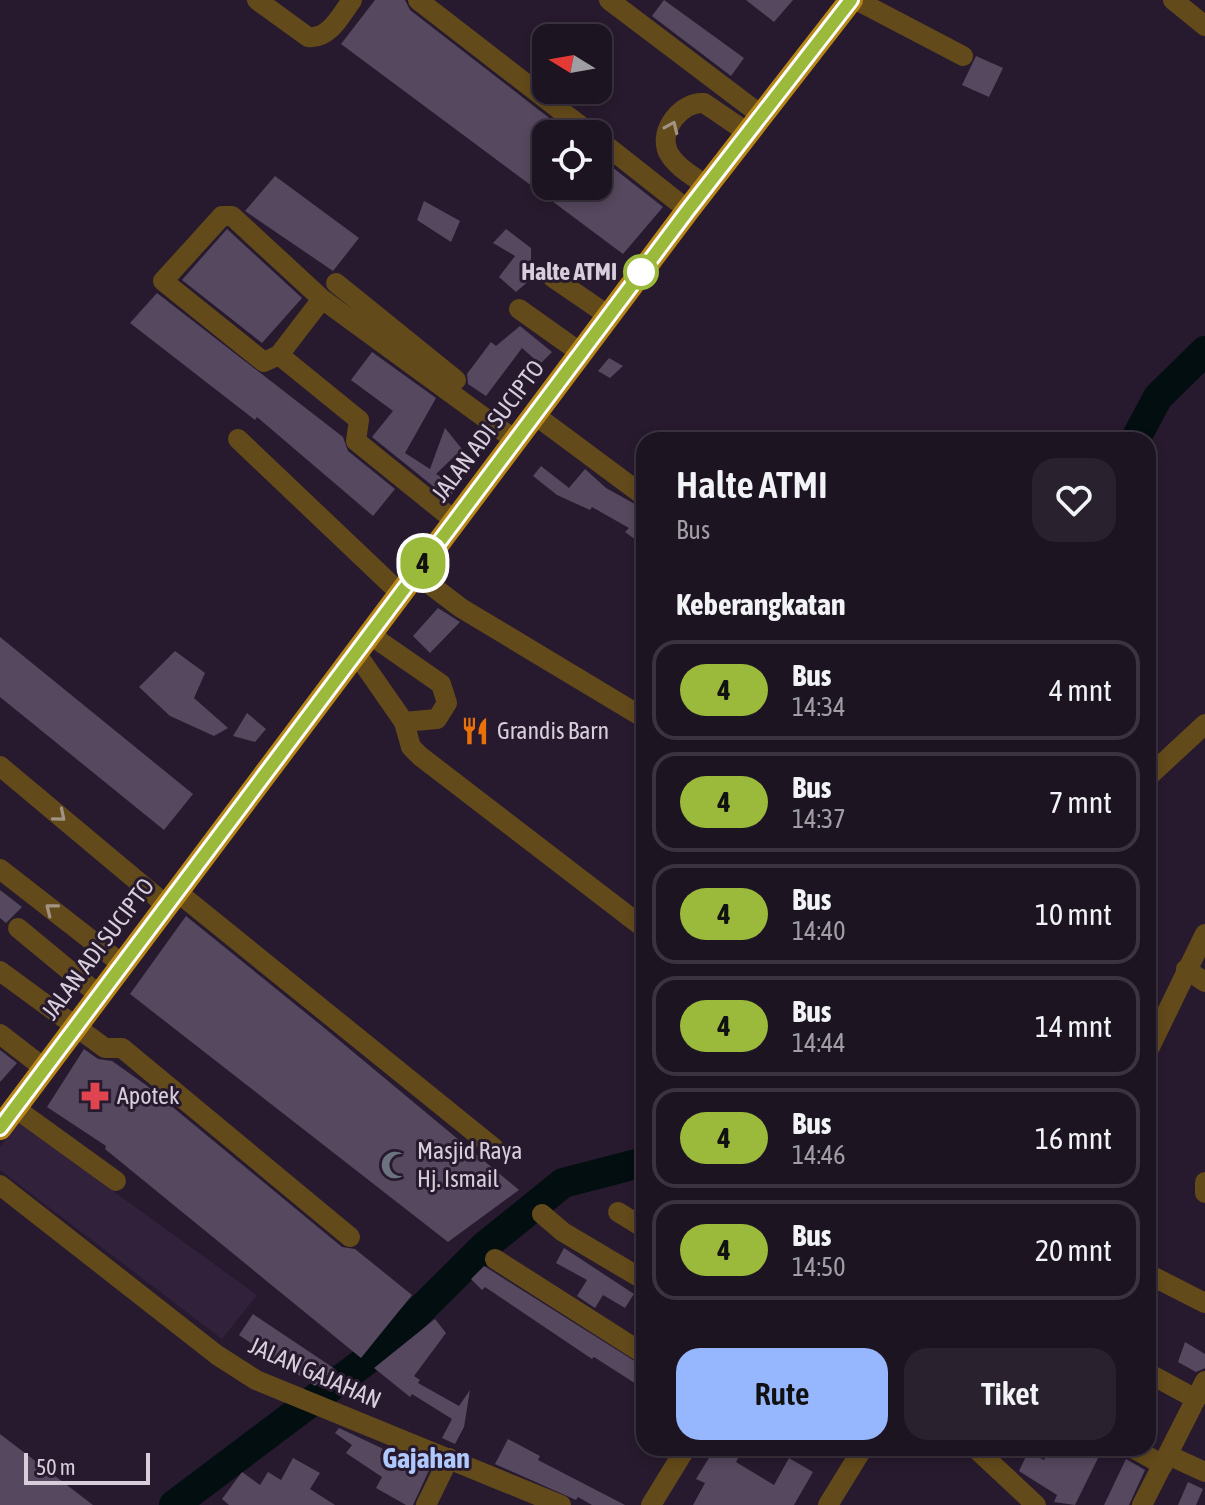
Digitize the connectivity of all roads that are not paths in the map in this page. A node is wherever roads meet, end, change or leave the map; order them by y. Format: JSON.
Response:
{"nodes":[{"id":1,"x":257,"y":0,"type":"edge"},
{"id":2,"x":352,"y":0,"type":"edge"},
{"id":3,"x":418,"y":0,"type":"edge"},
{"id":4,"x":609,"y":0,"type":"edge"},
{"id":5,"x":854,"y":0,"type":"edge"},
{"id":6,"x":1173,"y":0,"type":"edge"},
{"id":7,"x":1205,"y":26,"type":"edge"},
{"id":8,"x":963,"y":56,"type":"dead end"},
{"id":9,"x":573,"y":120,"type":"edge"},
{"id":10,"x":754,"y":124,"type":"junction"},
{"id":11,"x":612,"y":150,"type":"edge"},
{"id":12,"x":707,"y":186,"type":"junction"},
{"id":13,"x":688,"y":210,"type":"junction"},
{"id":14,"x":552,"y":277,"type":"dead end"},
{"id":15,"x":329,"y":291,"type":"junction"},
{"id":16,"x":519,"y":309,"type":"dead end"},
{"id":17,"x":609,"y":316,"type":"junction"},
{"id":18,"x":581,"y":353,"type":"junction"},
{"id":19,"x":279,"y":355,"type":"junction"},
{"id":20,"x":525,"y":428,"type":"junction"},
{"id":21,"x":238,"y":439,"type":"dead end"},
{"id":22,"x":636,"y":491,"type":"edge"},
{"id":23,"x":455,"y":521,"type":"junction"},
{"id":24,"x":415,"y":573,"type":"junction"},
{"id":25,"x":400,"y":593,"type":"junction"},
{"id":26,"x":362,"y":643,"type":"junction"},
{"id":27,"x":636,"y":713,"type":"edge"},
{"id":28,"x":404,"y":722,"type":"junction"},
{"id":29,"x":1205,"y":724,"type":"edge"},
{"id":30,"x":0,"y":766,"type":"edge"},
{"id":31,"x":1156,"y":770,"type":"edge"},
{"id":32,"x":0,"y":869,"type":"edge"},
{"id":33,"x":171,"y":898,"type":"junction"},
{"id":34,"x":636,"y":922,"type":"edge"},
{"id":35,"x":18,"y":928,"type":"dead end"},
{"id":36,"x":1205,"y":934,"type":"edge"},
{"id":37,"x":122,"y":964,"type":"junction"},
{"id":38,"x":1186,"y":969,"type":"junction"},
{"id":39,"x":0,"y":971,"type":"edge"},
{"id":40,"x":1205,"y":982,"type":"edge"},
{"id":41,"x":99,"y":995,"type":"junction"},
{"id":42,"x":1156,"y":1019,"type":"edge"},
{"id":43,"x":75,"y":1027,"type":"junction"},
{"id":44,"x":0,"y":1034,"type":"edge"},
{"id":45,"x":44,"y":1068,"type":"junction"},
{"id":46,"x":15,"y":1108,"type":"junction"},
{"id":47,"x":0,"y":1128,"type":"edge"},
{"id":48,"x":494,"y":1148,"type":"dead end"},
{"id":49,"x":116,"y":1181,"type":"dead end"},
{"id":50,"x":1205,"y":1182,"type":"edge"},
{"id":51,"x":0,"y":1185,"type":"edge"},
{"id":52,"x":1205,"y":1193,"type":"edge"},
{"id":53,"x":618,"y":1212,"type":"dead end"},
{"id":54,"x":542,"y":1214,"type":"dead end"},
{"id":55,"x":636,"y":1223,"type":"edge"},
{"id":56,"x":350,"y":1237,"type":"dead end"},
{"id":57,"x":495,"y":1259,"type":"dead end"},
{"id":58,"x":636,"y":1275,"type":"edge"},
{"id":59,"x":1156,"y":1278,"type":"edge"},
{"id":60,"x":1205,"y":1303,"type":"edge"},
{"id":61,"x":636,"y":1349,"type":"edge"},
{"id":62,"x":1156,"y":1376,"type":"edge"},
{"id":63,"x":1201,"y":1390,"type":"edge"},
{"id":64,"x":681,"y":1456,"type":"edge"},
{"id":65,"x":858,"y":1456,"type":"edge"},
{"id":66,"x":984,"y":1456,"type":"edge"},
{"id":67,"x":1155,"y":1456,"type":"edge"},
{"id":68,"x":449,"y":1458,"type":"junction"},
{"id":69,"x":1166,"y":1460,"type":"junction"},
{"id":70,"x":1205,"y":1472,"type":"edge"},
{"id":71,"x":552,"y":1503,"type":"edge"},
{"id":72,"x":426,"y":1505,"type":"edge"},
{"id":73,"x":651,"y":1505,"type":"edge"},
{"id":74,"x":828,"y":1505,"type":"edge"},
{"id":75,"x":1036,"y":1505,"type":"edge"},
{"id":76,"x":1142,"y":1505,"type":"edge"}],
"edges":[{"from":1,"to":2,"type":"street"},
{"from":3,"to":9,"type":"street"},
{"from":4,"to":10,"type":"street"},
{"from":5,"to":8,"type":"street"},
{"from":5,"to":10,"type":"highway","name":"JALAN ADI SUCIPTO"},
{"from":6,"to":7,"type":"street"},
{"from":10,"to":12,"type":"highway","name":"JALAN ADI SUCIPTO"},
{"from":12,"to":10,"type":"street","one_way":true},
{"from":11,"to":13,"type":"street"},
{"from":12,"to":13,"type":"highway","name":"JALAN ADI SUCIPTO"},
{"from":13,"to":17,"type":"highway","name":"JALAN ADI SUCIPTO"},
{"from":14,"to":17,"type":"street"},
{"from":15,"to":19,"type":"street"},
{"from":15,"to":19,"type":"street"},
{"from":15,"to":20,"type":"street"},
{"from":16,"to":18,"type":"street"},
{"from":17,"to":18,"type":"highway","name":"JALAN ADI SUCIPTO"},
{"from":18,"to":20,"type":"highway","name":"JALAN ADI SUCIPTO"},
{"from":19,"to":23,"type":"street"},
{"from":20,"to":22,"type":"street"},
{"from":20,"to":23,"type":"highway","name":"JALAN ADI SUCIPTO"},
{"from":21,"to":25,"type":"street"},
{"from":23,"to":24,"type":"highway","name":"JALAN ADI SUCIPTO"},
{"from":24,"to":25,"type":"highway","name":"JALAN ADI SUCIPTO"},
{"from":24,"to":27,"type":"street"},
{"from":25,"to":26,"type":"highway","name":"JALAN ADI SUCIPTO"},
{"from":26,"to":28,"type":"street"},
{"from":26,"to":28,"type":"street"},
{"from":26,"to":33,"type":"highway","name":"JALAN ADI SUCIPTO"},
{"from":28,"to":34,"type":"street"},
{"from":29,"to":31,"type":"street"},
{"from":30,"to":33,"type":"street","one_way":true},
{"from":37,"to":32,"type":"street","one_way":true},
{"from":33,"to":37,"type":"highway","name":"JALAN ADI SUCIPTO"},
{"from":33,"to":48,"type":"street"},
{"from":35,"to":41,"type":"street"},
{"from":36,"to":38,"type":"street"},
{"from":37,"to":41,"type":"highway","name":"JALAN ADI SUCIPTO"},
{"from":38,"to":40,"type":"street"},
{"from":38,"to":42,"type":"street"},
{"from":39,"to":43,"type":"street"},
{"from":41,"to":43,"type":"highway","name":"JALAN ADI SUCIPTO"},
{"from":43,"to":45,"type":"highway","name":"JALAN ADI SUCIPTO"},
{"from":43,"to":56,"type":"street"},
{"from":44,"to":45,"type":"street"},
{"from":45,"to":46,"type":"highway","name":"JALAN ADI SUCIPTO"},
{"from":46,"to":47,"type":"highway","name":"JALAN ADI SUCIPTO"},
{"from":46,"to":49,"type":"street"},
{"from":50,"to":52,"type":"street"},
{"from":51,"to":68,"type":"street","name":"JALAN GAJAHAN"},
{"from":53,"to":55,"type":"street"},
{"from":54,"to":58,"type":"street"},
{"from":57,"to":61,"type":"street"},
{"from":59,"to":60,"type":"street"},
{"from":62,"to":63,"type":"street"},
{"from":63,"to":69,"type":"street"},
{"from":64,"to":73,"type":"street"},
{"from":65,"to":74,"type":"street"},
{"from":66,"to":75,"type":"street"},
{"from":67,"to":69,"type":"street"},
{"from":68,"to":71,"type":"street","name":"JALAN GAJAHAN"},
{"from":68,"to":72,"type":"street"},
{"from":69,"to":70,"type":"street"},
{"from":69,"to":76,"type":"street"}]}
